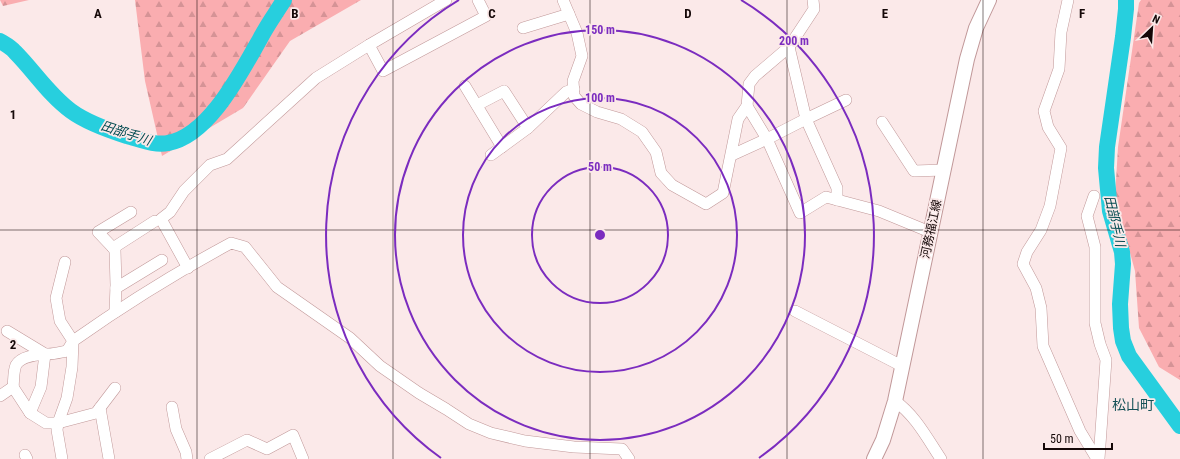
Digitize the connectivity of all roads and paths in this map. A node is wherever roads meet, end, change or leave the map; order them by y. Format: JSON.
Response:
{"nodes":[{"id":1,"x":446,"y":0,"type":"edge"},
{"id":2,"x":478,"y":0,"type":"edge"},
{"id":3,"x":563,"y":0,"type":"edge"},
{"id":4,"x":813,"y":0,"type":"edge"},
{"id":5,"x":989,"y":0,"type":"edge"},
{"id":6,"x":1068,"y":0,"type":"edge"},
{"id":7,"x":569,"y":14,"type":"junction"},
{"id":8,"x":523,"y":28,"type":"dead end"},
{"id":9,"x":369,"y":45,"type":"junction"},
{"id":10,"x":789,"y":47,"type":"junction"},
{"id":11,"x":465,"y":86,"type":"dead end"},
{"id":12,"x":574,"y":89,"type":"junction"},
{"id":13,"x":846,"y":100,"type":"dead end"},
{"id":14,"x":477,"y":105,"type":"junction"},
{"id":15,"x":747,"y":106,"type":"junction"},
{"id":16,"x":806,"y":119,"type":"junction"},
{"id":17,"x":882,"y":122,"type":"dead end"},
{"id":18,"x":528,"y":128,"type":"junction"},
{"id":19,"x":767,"y":139,"type":"junction"},
{"id":20,"x":502,"y":146,"type":"junction"},
{"id":21,"x":491,"y":155,"type":"dead end"},
{"id":22,"x":732,"y":155,"type":"junction"},
{"id":23,"x":944,"y":170,"type":"junction"},
{"id":24,"x":1094,"y":196,"type":"dead end"},
{"id":25,"x":838,"y":200,"type":"junction"},
{"id":26,"x":130,"y":212,"type":"dead end"},
{"id":27,"x":155,"y":221,"type":"dead end"},
{"id":28,"x":930,"y":232,"type":"junction"},
{"id":29,"x":113,"y":248,"type":"junction"},
{"id":30,"x":162,"y":260,"type":"dead end"},
{"id":31,"x":65,"y":262,"type":"dead end"},
{"id":32,"x":188,"y":268,"type":"junction"},
{"id":33,"x":116,"y":288,"type":"junction"},
{"id":34,"x":795,"y":311,"type":"dead end"},
{"id":35,"x":115,"y":312,"type":"junction"},
{"id":36,"x":7,"y":331,"type":"dead end"},
{"id":37,"x":74,"y":341,"type":"junction"},
{"id":38,"x":45,"y":354,"type":"junction"},
{"id":39,"x":902,"y":366,"type":"junction"},
{"id":40,"x":13,"y":387,"type":"junction"},
{"id":41,"x":115,"y":388,"type":"dead end"},
{"id":42,"x":0,"y":396,"type":"edge"},
{"id":43,"x":895,"y":401,"type":"junction"},
{"id":44,"x":172,"y":407,"type":"dead end"},
{"id":45,"x":100,"y":408,"type":"junction"},
{"id":46,"x":30,"y":413,"type":"junction"},
{"id":47,"x":58,"y":423,"type":"junction"},
{"id":48,"x":62,"y":459,"type":"edge"},
{"id":49,"x":109,"y":459,"type":"edge"},
{"id":50,"x":187,"y":459,"type":"edge"},
{"id":51,"x":210,"y":459,"type":"edge"},
{"id":52,"x":302,"y":459,"type":"edge"},
{"id":53,"x":630,"y":459,"type":"edge"},
{"id":54,"x":874,"y":459,"type":"edge"},
{"id":55,"x":941,"y":459,"type":"edge"},
{"id":56,"x":1098,"y":459,"type":"edge"}],
"edges":[{"from":1,"to":9,"type":"street"},
{"from":2,"to":9,"type":"street"},
{"from":3,"to":7,"type":"street"},
{"from":4,"to":10,"type":"street"},
{"from":5,"to":23,"type":"main road","name":"河務福江線"},
{"from":6,"to":56,"type":"street"},
{"from":7,"to":8,"type":"street"},
{"from":7,"to":12,"type":"street"},
{"from":9,"to":32,"type":"street"},
{"from":10,"to":15,"type":"street"},
{"from":10,"to":16,"type":"street"},
{"from":11,"to":14,"type":"street"},
{"from":12,"to":18,"type":"street"},
{"from":12,"to":22,"type":"street"},
{"from":13,"to":16,"type":"street"},
{"from":14,"to":18,"type":"street"},
{"from":14,"to":20,"type":"street"},
{"from":15,"to":19,"type":"street"},
{"from":15,"to":22,"type":"street"},
{"from":16,"to":19,"type":"street"},
{"from":16,"to":25,"type":"street"},
{"from":17,"to":23,"type":"street"},
{"from":18,"to":20,"type":"street"},
{"from":19,"to":22,"type":"street"},
{"from":19,"to":25,"type":"street"},
{"from":20,"to":21,"type":"street"},
{"from":23,"to":28,"type":"main road","name":"河務福江線"},
{"from":24,"to":56,"type":"street"},
{"from":25,"to":28,"type":"street"},
{"from":26,"to":29,"type":"street"},
{"from":27,"to":29,"type":"street"},
{"from":28,"to":39,"type":"main road","name":"河務福江線"},
{"from":29,"to":33,"type":"street"},
{"from":30,"to":33,"type":"street"},
{"from":31,"to":37,"type":"street"},
{"from":32,"to":35,"type":"street"},
{"from":32,"to":53,"type":"street"},
{"from":33,"to":35,"type":"street"},
{"from":34,"to":39,"type":"street"},
{"from":35,"to":37,"type":"street"},
{"from":36,"to":38,"type":"street"},
{"from":37,"to":38,"type":"street"},
{"from":37,"to":47,"type":"street"},
{"from":38,"to":40,"type":"street"},
{"from":38,"to":46,"type":"street"},
{"from":39,"to":43,"type":"main road","name":"河務福江線"},
{"from":40,"to":42,"type":"street"},
{"from":40,"to":46,"type":"street"},
{"from":41,"to":45,"type":"street"},
{"from":43,"to":54,"type":"main road","name":"河務福江線"},
{"from":43,"to":55,"type":"street"},
{"from":44,"to":50,"type":"street"},
{"from":45,"to":47,"type":"street"},
{"from":45,"to":49,"type":"street"},
{"from":46,"to":47,"type":"street"},
{"from":47,"to":48,"type":"street"},
{"from":51,"to":52,"type":"street"}]}
